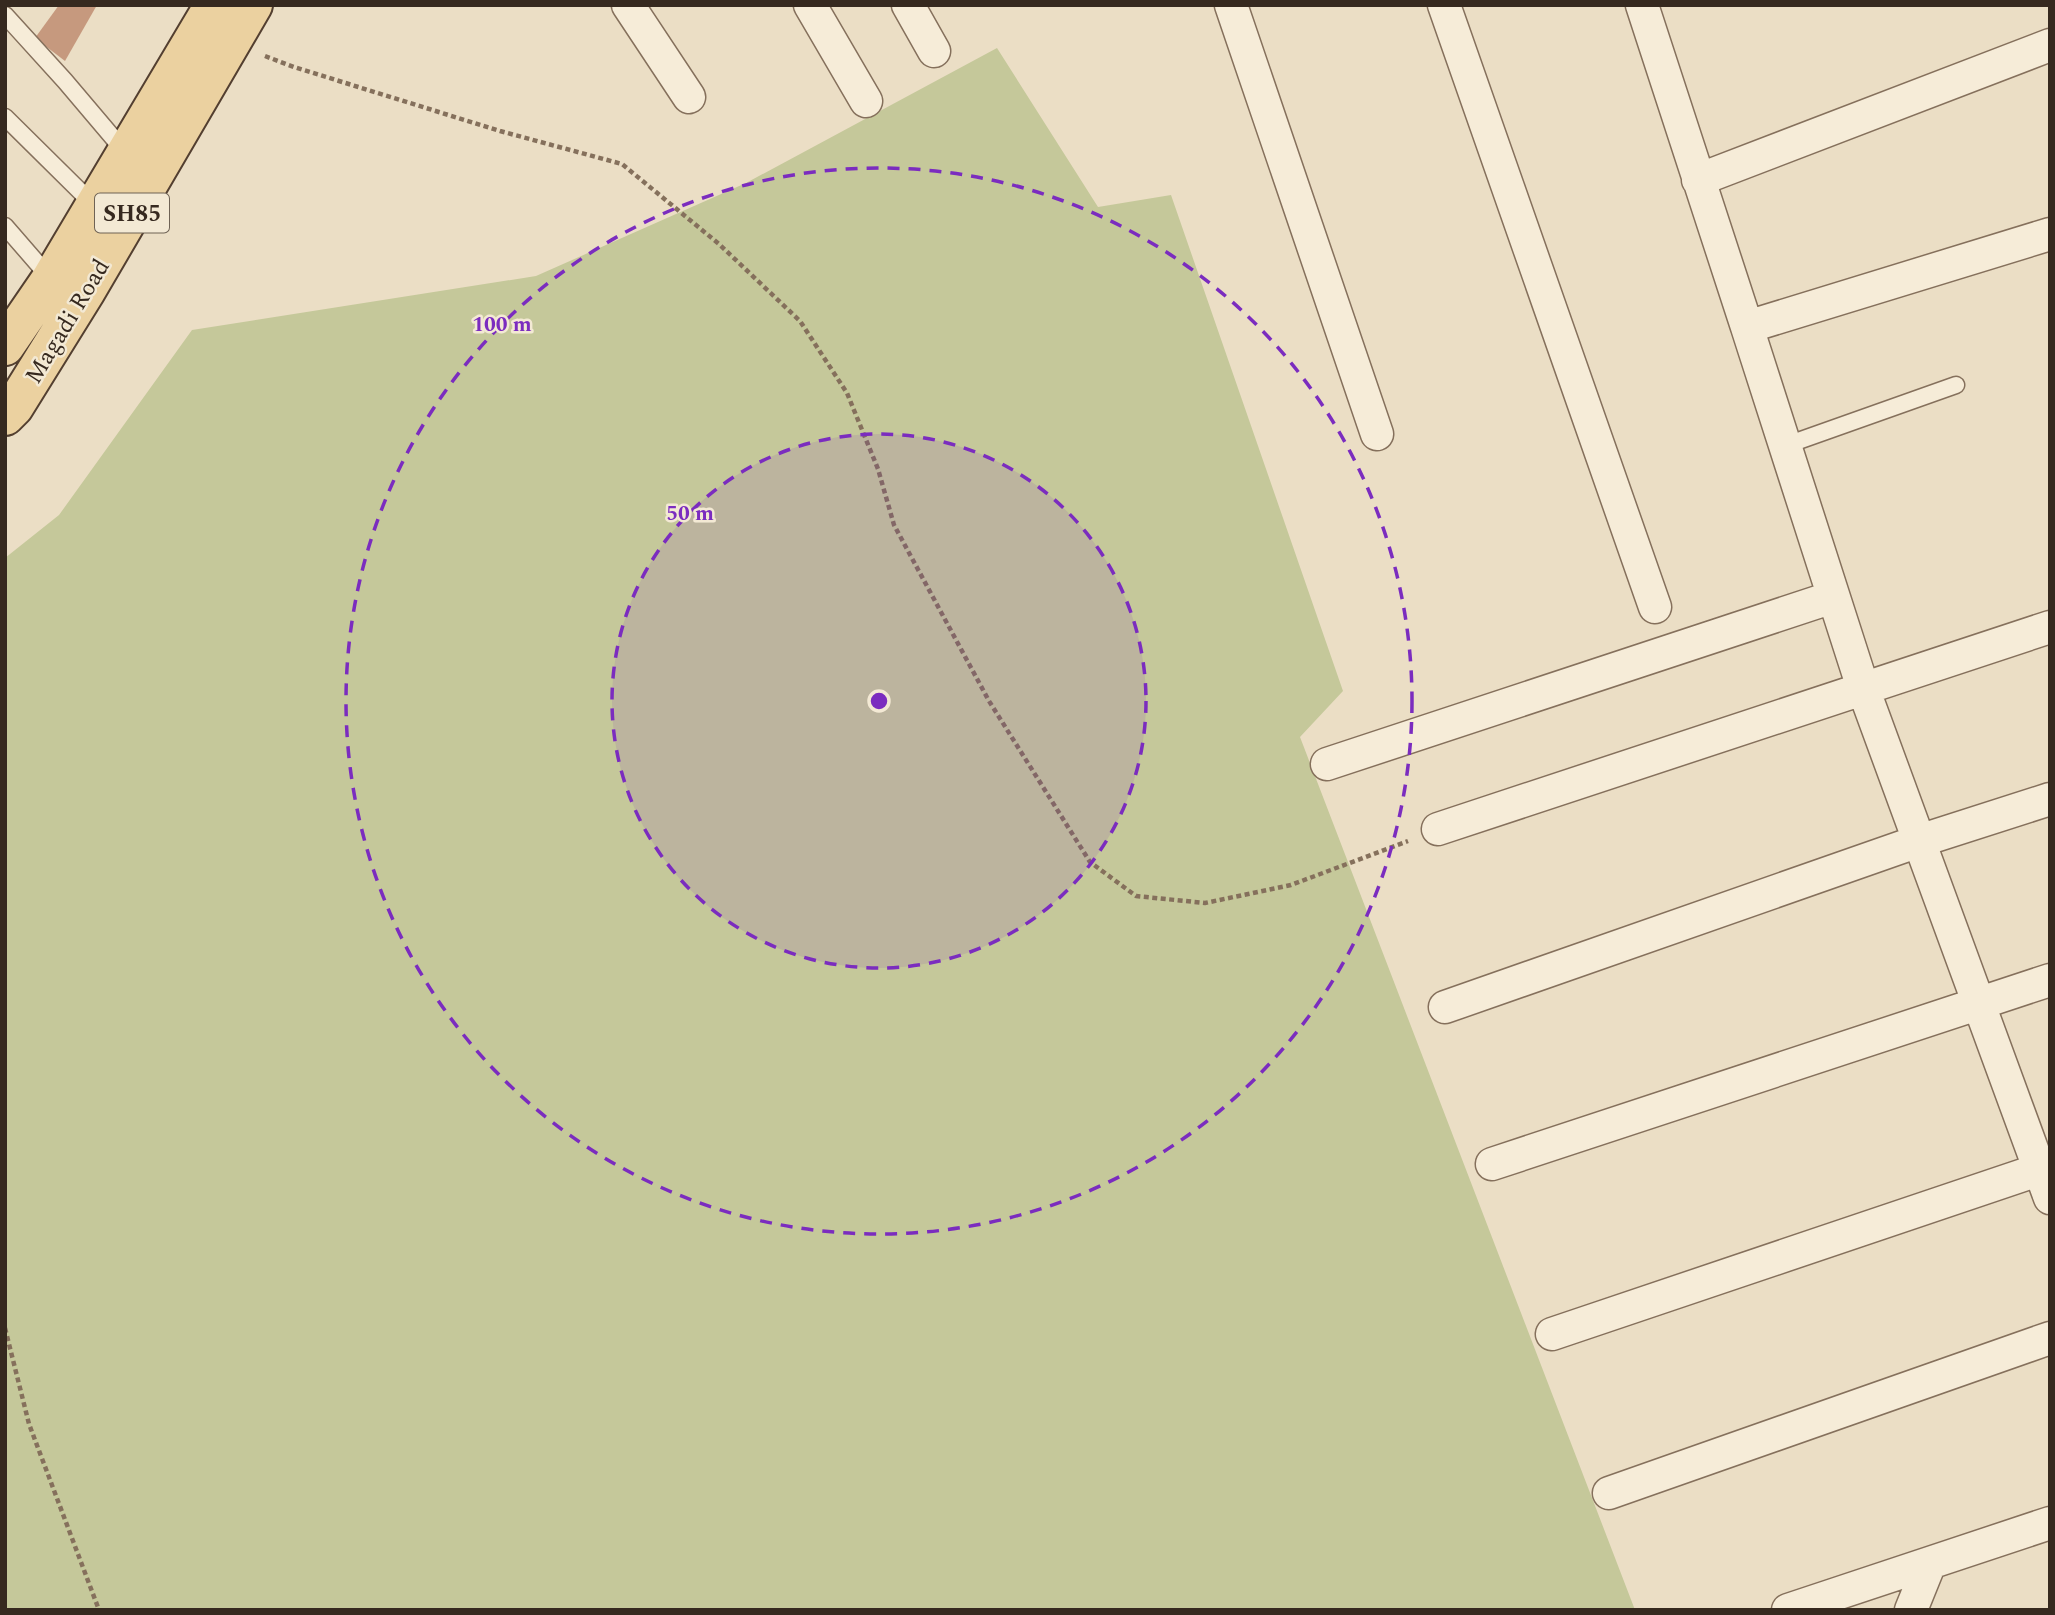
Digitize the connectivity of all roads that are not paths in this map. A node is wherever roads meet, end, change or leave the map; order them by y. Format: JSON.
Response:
{"nodes":[{"id":1,"x":11,"y":5,"type":"edge"},
{"id":2,"x":253,"y":5,"type":"edge"},
{"id":3,"x":628,"y":5,"type":"edge"},
{"id":4,"x":810,"y":5,"type":"edge"},
{"id":5,"x":908,"y":5,"type":"edge"},
{"id":6,"x":1231,"y":5,"type":"edge"},
{"id":7,"x":1444,"y":5,"type":"edge"},
{"id":8,"x":1649,"y":7,"type":"edge"},
{"id":9,"x":5,"y":14,"type":"edge"},
{"id":10,"x":209,"y":20,"type":"edge"},
{"id":11,"x":2050,"y":45,"type":"edge"},
{"id":12,"x":934,"y":51,"type":"dead end"},
{"id":13,"x":689,"y":97,"type":"dead end"},
{"id":14,"x":866,"y":101,"type":"dead end"},
{"id":15,"x":5,"y":117,"type":"edge"},
{"id":16,"x":127,"y":153,"type":"junction"},
{"id":17,"x":1699,"y":180,"type":"junction"},
{"id":18,"x":95,"y":206,"type":"junction"},
{"id":19,"x":5,"y":226,"type":"edge"},
{"id":20,"x":2050,"y":234,"type":"edge"},
{"id":21,"x":51,"y":279,"type":"junction"},
{"id":22,"x":1747,"y":327,"type":"junction"},
{"id":23,"x":7,"y":341,"type":"edge"},
{"id":24,"x":1956,"y":384,"type":"dead end"},
{"id":25,"x":5,"y":416,"type":"edge"},
{"id":26,"x":1377,"y":434,"type":"dead end"},
{"id":27,"x":1784,"y":446,"type":"junction"},
{"id":28,"x":1833,"y":597,"type":"junction"},
{"id":29,"x":1655,"y":607,"type":"dead end"},
{"id":30,"x":2050,"y":627,"type":"edge"},
{"id":31,"x":1863,"y":688,"type":"junction"},
{"id":32,"x":1327,"y":764,"type":"dead end"},
{"id":33,"x":2050,"y":799,"type":"edge"},
{"id":34,"x":1438,"y":829,"type":"road end"},
{"id":35,"x":1919,"y":841,"type":"junction"},
{"id":36,"x":2050,"y":980,"type":"edge"},
{"id":37,"x":1978,"y":1003,"type":"junction"},
{"id":38,"x":1445,"y":1007,"type":"dead end"},
{"id":39,"x":1492,"y":1164,"type":"dead end"},
{"id":40,"x":2046,"y":1178,"type":"edge"},
{"id":41,"x":1552,"y":1334,"type":"dead end"},
{"id":42,"x":2050,"y":1338,"type":"edge"},
{"id":43,"x":1609,"y":1493,"type":"dead end"},
{"id":44,"x":2050,"y":1523,"type":"edge"},
{"id":45,"x":1930,"y":1563,"type":"junction"},
{"id":46,"x":1788,"y":1610,"type":"edge"},
{"id":47,"x":1911,"y":1610,"type":"edge"}],
"edges":[{"from":1,"to":9,"type":"lane"},
{"from":2,"to":10,"type":"main road","name":"Magadi Road","number":"SH85"},
{"from":3,"to":13,"type":"street"},
{"from":4,"to":14,"type":"street"},
{"from":5,"to":12,"type":"street"},
{"from":6,"to":26,"type":"street"},
{"from":7,"to":29,"type":"street"},
{"from":8,"to":17,"type":"street"},
{"from":9,"to":16,"type":"lane"},
{"from":10,"to":16,"type":"main road","name":"Magadi Road","number":"SH85"},
{"from":10,"to":25,"type":"main road","name":"Magadi Road","number":"SH85"},
{"from":11,"to":17,"type":"street"},
{"from":15,"to":18,"type":"lane"},
{"from":16,"to":18,"type":"main road","name":"Magadi Road","number":"SH85"},
{"from":17,"to":22,"type":"street"},
{"from":18,"to":21,"type":"main road","name":"Magadi Road","number":"SH85"},
{"from":19,"to":21,"type":"lane"},
{"from":20,"to":22,"type":"street"},
{"from":21,"to":23,"type":"main road","name":"Magadi Road","number":"SH85"},
{"from":22,"to":27,"type":"street"},
{"from":24,"to":27,"type":"lane"},
{"from":27,"to":28,"type":"street"},
{"from":28,"to":31,"type":"street"},
{"from":28,"to":32,"type":"street"},
{"from":30,"to":31,"type":"street"},
{"from":31,"to":34,"type":"street"},
{"from":31,"to":35,"type":"street"},
{"from":33,"to":35,"type":"street"},
{"from":35,"to":37,"type":"street"},
{"from":35,"to":38,"type":"street"},
{"from":36,"to":37,"type":"street"},
{"from":37,"to":39,"type":"street"},
{"from":37,"to":40,"type":"street"},
{"from":40,"to":41,"type":"street"},
{"from":42,"to":43,"type":"street"},
{"from":44,"to":45,"type":"street"},
{"from":45,"to":46,"type":"street"},
{"from":45,"to":47,"type":"street"}]}
